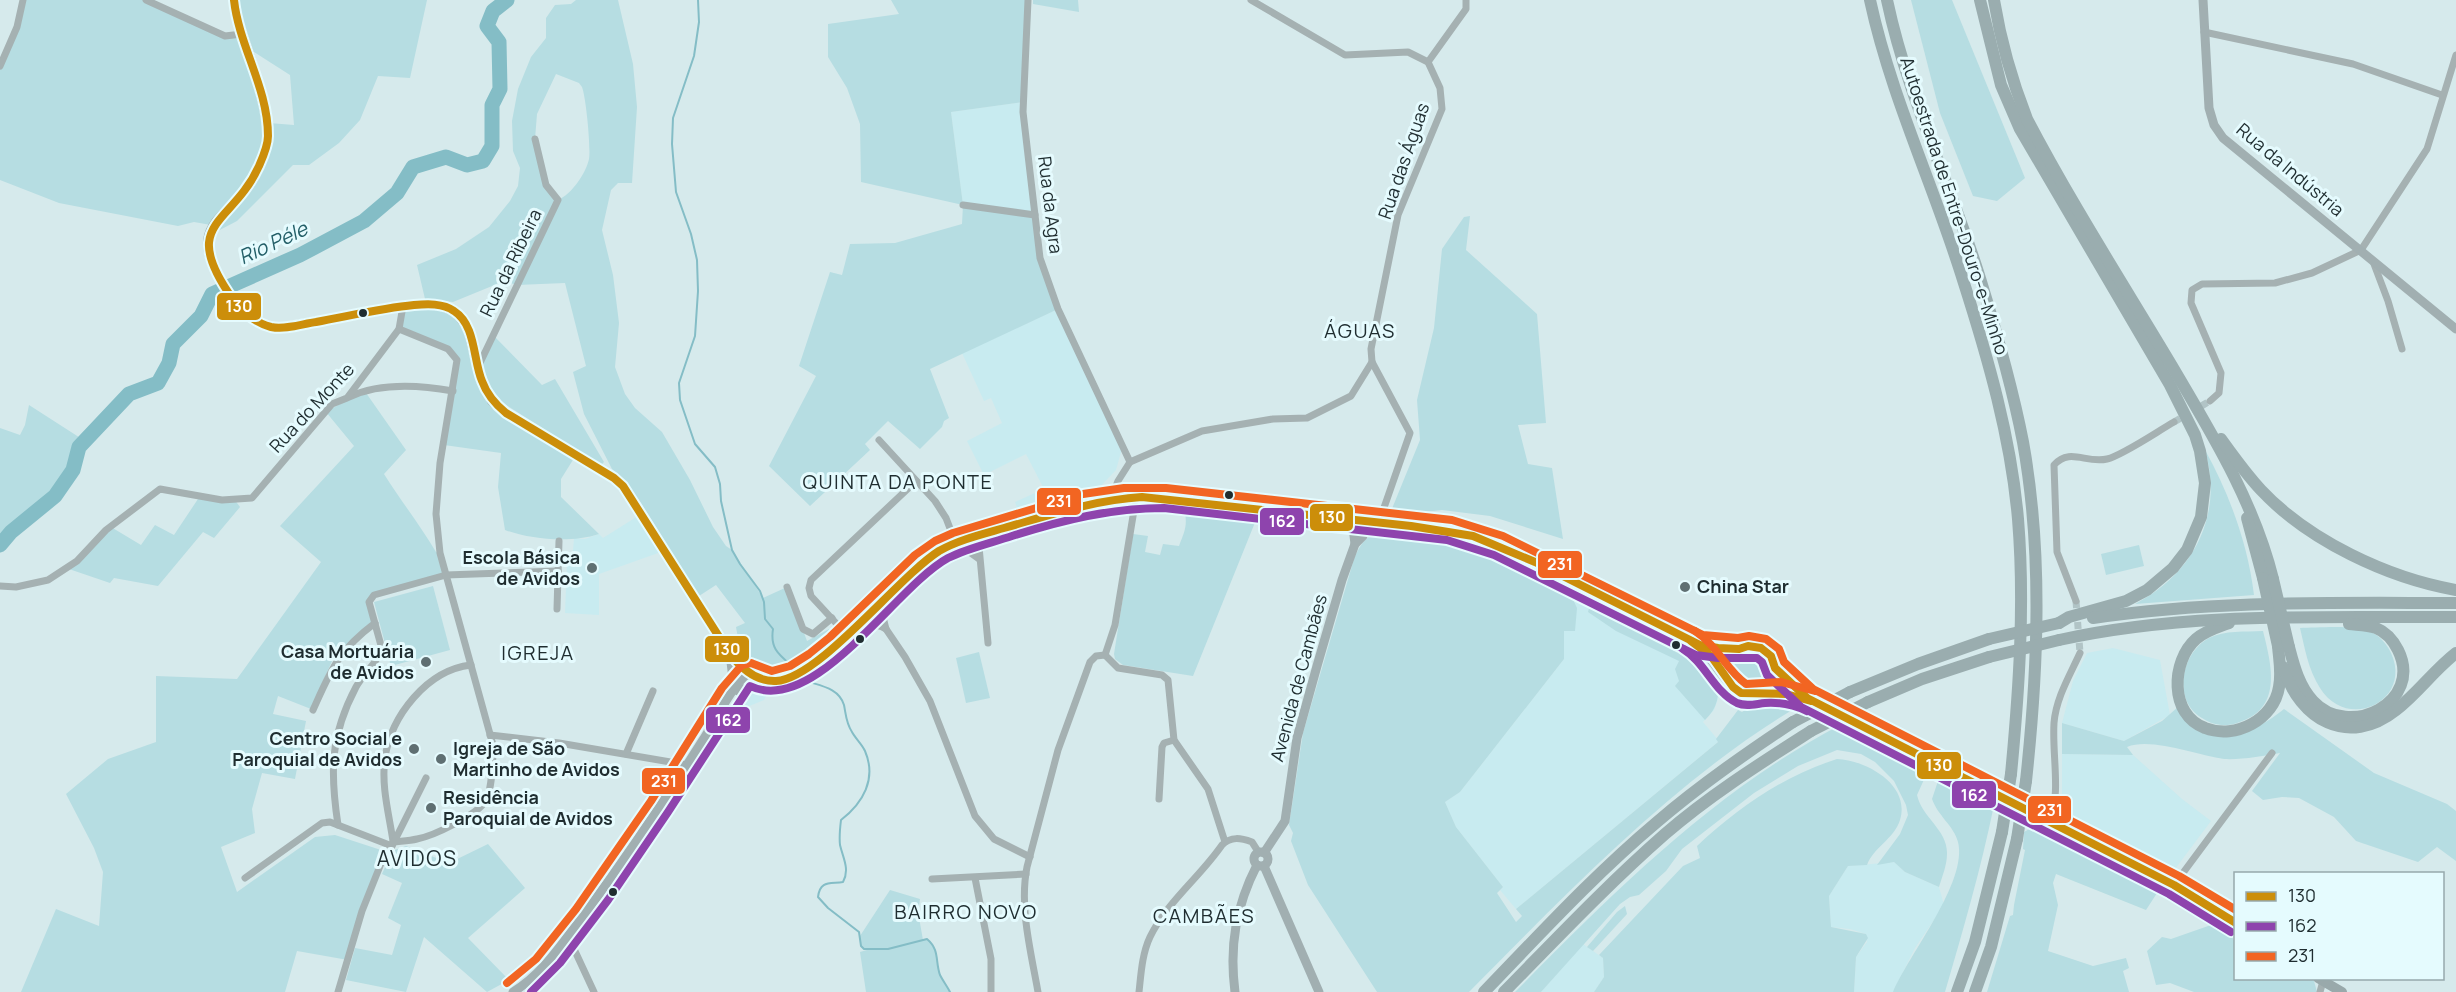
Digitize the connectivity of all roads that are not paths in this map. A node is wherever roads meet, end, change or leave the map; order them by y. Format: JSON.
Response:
{"nodes":[{"id":1,"x":23,"y":0,"type":"edge"},
{"id":2,"x":146,"y":0,"type":"edge"},
{"id":3,"x":234,"y":0,"type":"edge"},
{"id":4,"x":1028,"y":0,"type":"edge"},
{"id":5,"x":1251,"y":0,"type":"edge"},
{"id":6,"x":1466,"y":0,"type":"edge"},
{"id":7,"x":1870,"y":0,"type":"edge"},
{"id":8,"x":1887,"y":0,"type":"edge"},
{"id":9,"x":1982,"y":0,"type":"edge"},
{"id":10,"x":1994,"y":0,"type":"edge"},
{"id":11,"x":2203,"y":0,"type":"edge"},
{"id":12,"x":2204,"y":32,"type":"junction"},
{"id":13,"x":242,"y":34,"type":"junction"},
{"id":14,"x":2456,"y":55,"type":"edge"},
{"id":15,"x":1428,"y":62,"type":"junction"},
{"id":16,"x":0,"y":66,"type":"edge"},
{"id":17,"x":2442,"y":95,"type":"junction"},
{"id":18,"x":535,"y":139,"type":"dead end"},
{"id":19,"x":963,"y":205,"type":"dead end"},
{"id":20,"x":1035,"y":215,"type":"junction"},
{"id":21,"x":2361,"y":250,"type":"junction"},
{"id":22,"x":2374,"y":261,"type":"junction"},
{"id":23,"x":404,"y":306,"type":"junction"},
{"id":24,"x":399,"y":328,"type":"junction"},
{"id":25,"x":2456,"y":329,"type":"edge"},
{"id":26,"x":2402,"y":349,"type":"dead end"},
{"id":27,"x":1372,"y":362,"type":"junction"},
{"id":28,"x":478,"y":367,"type":"junction"},
{"id":29,"x":2170,"y":385,"type":"junction"},
{"id":30,"x":453,"y":391,"type":"junction"},
{"id":31,"x":2190,"y":396,"type":"junction"},
{"id":32,"x":347,"y":398,"type":"junction"},
{"id":33,"x":2210,"y":401,"type":"tunnel mouth"},
{"id":34,"x":2174,"y":422,"type":"tunnel mouth"},
{"id":35,"x":879,"y":440,"type":"dead end"},
{"id":36,"x":1130,"y":462,"type":"junction"},
{"id":37,"x":916,"y":481,"type":"junction"},
{"id":38,"x":1136,"y":498,"type":"junction"},
{"id":39,"x":1111,"y":499,"type":"junction"},
{"id":40,"x":1352,"y":519,"type":"junction"},
{"id":41,"x":1374,"y":521,"type":"junction"},
{"id":42,"x":978,"y":536,"type":"junction"},
{"id":43,"x":559,"y":541,"type":"dead end"},
{"id":44,"x":959,"y":543,"type":"junction"},
{"id":45,"x":1355,"y":544,"type":"junction"},
{"id":46,"x":979,"y":559,"type":"junction"},
{"id":47,"x":558,"y":571,"type":"junction"},
{"id":48,"x":446,"y":575,"type":"junction"},
{"id":49,"x":2268,"y":579,"type":"junction"},
{"id":50,"x":0,"y":586,"type":"edge"},
{"id":51,"x":787,"y":587,"type":"dead end"},
{"id":52,"x":2456,"y":590,"type":"edge"},
{"id":53,"x":2076,"y":601,"type":"tunnel mouth"},
{"id":54,"x":2456,"y":603,"type":"edge"},
{"id":55,"x":877,"y":607,"type":"junction"},
{"id":56,"x":557,"y":609,"type":"dead end"},
{"id":57,"x":2336,"y":617,"type":"junction"},
{"id":58,"x":2456,"y":617,"type":"edge"},
{"id":59,"x":832,"y":618,"type":"junction"},
{"id":60,"x":2238,"y":618,"type":"junction"},
{"id":61,"x":864,"y":619,"type":"junction"},
{"id":62,"x":375,"y":622,"type":"junction"},
{"id":63,"x":2059,"y":623,"type":"junction"},
{"id":64,"x":886,"y":629,"type":"junction"},
{"id":65,"x":847,"y":635,"type":"junction"},
{"id":66,"x":988,"y":643,"type":"dead end"},
{"id":67,"x":1700,"y":645,"type":"junction"},
{"id":68,"x":2283,"y":646,"type":"junction"},
{"id":69,"x":1740,"y":649,"type":"junction"},
{"id":70,"x":2080,"y":653,"type":"tunnel mouth"},
{"id":71,"x":2456,"y":653,"type":"edge"},
{"id":72,"x":730,"y":654,"type":"junction"},
{"id":73,"x":1105,"y":655,"type":"junction"},
{"id":74,"x":471,"y":665,"type":"junction"},
{"id":75,"x":1775,"y":668,"type":"junction"},
{"id":76,"x":749,"y":673,"type":"junction"},
{"id":77,"x":1728,"y":678,"type":"junction"},
{"id":78,"x":768,"y":681,"type":"junction"},
{"id":79,"x":736,"y":688,"type":"junction"},
{"id":80,"x":653,"y":691,"type":"dead end"},
{"id":81,"x":1760,"y":693,"type":"junction"},
{"id":82,"x":1807,"y":698,"type":"junction"},
{"id":83,"x":313,"y":710,"type":"dead end"},
{"id":84,"x":490,"y":735,"type":"junction"},
{"id":85,"x":1174,"y":740,"type":"junction"},
{"id":86,"x":2272,"y":753,"type":"dead end"},
{"id":87,"x":626,"y":754,"type":"junction"},
{"id":88,"x":688,"y":765,"type":"junction"},
{"id":89,"x":426,"y":778,"type":"dead end"},
{"id":90,"x":1159,"y":799,"type":"dead end"},
{"id":91,"x":2050,"y":822,"type":"junction"},
{"id":92,"x":338,"y":825,"type":"junction"},
{"id":93,"x":1225,"y":842,"type":"junction"},
{"id":94,"x":393,"y":844,"type":"junction"},
{"id":95,"x":1261,"y":853,"type":"junction"},
{"id":96,"x":1030,"y":857,"type":"junction"},
{"id":97,"x":1260,"y":866,"type":"junction"},
{"id":98,"x":1026,"y":874,"type":"junction"},
{"id":99,"x":245,"y":878,"type":"dead end"},
{"id":100,"x":975,"y":878,"type":"junction"},
{"id":101,"x":932,"y":879,"type":"dead end"},
{"id":102,"x":2174,"y":885,"type":"junction"},
{"id":103,"x":2234,"y":922,"type":"edge"},
{"id":104,"x":568,"y":936,"type":"junction"},
{"id":105,"x":2320,"y":984,"type":"edge"},
{"id":106,"x":2337,"y":991,"type":"edge"},
{"id":107,"x":338,"y":992,"type":"edge"},
{"id":108,"x":513,"y":992,"type":"edge"},
{"id":109,"x":594,"y":992,"type":"edge"},
{"id":110,"x":991,"y":992,"type":"edge"},
{"id":111,"x":1038,"y":992,"type":"edge"},
{"id":112,"x":1139,"y":992,"type":"edge"},
{"id":113,"x":1235,"y":992,"type":"edge"},
{"id":114,"x":1319,"y":992,"type":"edge"},
{"id":115,"x":1484,"y":992,"type":"edge"},
{"id":116,"x":1504,"y":992,"type":"edge"},
{"id":117,"x":1957,"y":992,"type":"edge"},
{"id":118,"x":1975,"y":992,"type":"edge"}],
"edges":[{"from":1,"to":16,"type":"street"},
{"from":2,"to":13,"type":"street"},
{"from":3,"to":13,"type":"main road"},
{"from":4,"to":20,"type":"street","name":"Rua da Agra"},
{"from":5,"to":15,"type":"street"},
{"from":6,"to":15,"type":"street"},
{"from":7,"to":117,"type":"highway","name":"Autoestrada de Entre-Douro-e-Minho","bridge":true},
{"from":8,"to":118,"type":"highway","name":"Autoestrada de Entre-Douro-e-Minho","bridge":true},
{"from":9,"to":29,"type":"highway"},
{"from":10,"to":31,"type":"highway"},
{"from":11,"to":12,"type":"street","name":"Rua da Indústria"},
{"from":12,"to":17,"type":"street"},
{"from":12,"to":21,"type":"street","name":"Rua da Indústria"},
{"from":13,"to":23,"type":"main road"},
{"from":14,"to":17,"type":"street"},
{"from":15,"to":27,"type":"street","name":"Rua das Águas"},
{"from":17,"to":21,"type":"street"},
{"from":18,"to":28,"type":"street","name":"Rua da Ribeira"},
{"from":19,"to":20,"type":"street"},
{"from":20,"to":36,"type":"street","name":"Rua da Agra"},
{"from":21,"to":22,"type":"street","name":"Rua da Indústria"},
{"from":21,"to":33,"type":"street"},
{"from":22,"to":25,"type":"street","name":"Rua da Indústria"},
{"from":22,"to":26,"type":"street"},
{"from":23,"to":24,"type":"street","name":"Rua do Monte"},
{"from":23,"to":28,"type":"main road"},
{"from":24,"to":30,"type":"street"},
{"from":24,"to":32,"type":"street","name":"Rua do Monte"},
{"from":27,"to":36,"type":"street"},
{"from":27,"to":41,"type":"street"},
{"from":28,"to":72,"type":"main road"},
{"from":29,"to":49,"type":"highway"},
{"from":29,"to":63,"type":"highway"},
{"from":30,"to":32,"type":"street"},
{"from":30,"to":48,"type":"street"},
{"from":31,"to":49,"type":"highway"},
{"from":31,"to":52,"type":"highway"},
{"from":32,"to":50,"type":"street","name":"Rua do Monte"},
{"from":34,"to":53,"type":"street"},
{"from":35,"to":37,"type":"street"},
{"from":36,"to":39,"type":"street"},
{"from":37,"to":44,"type":"street"},
{"from":37,"to":59,"type":"street"},
{"from":38,"to":39,"type":"main road"},
{"from":38,"to":40,"type":"main road"},
{"from":38,"to":73,"type":"street"},
{"from":39,"to":42,"type":"main road"},
{"from":40,"to":41,"type":"main road"},
{"from":40,"to":45,"type":"street","name":"Avenida de Cambães"},
{"from":41,"to":45,"type":"street","name":"Avenida de Cambães"},
{"from":41,"to":67,"type":"main road"},
{"from":42,"to":44,"type":"main road"},
{"from":42,"to":46,"type":"street"},
{"from":43,"to":47,"type":"street"},
{"from":44,"to":46,"type":"street"},
{"from":44,"to":55,"type":"main road"},
{"from":45,"to":95,"type":"street","name":"Avenida de Cambães"},
{"from":46,"to":66,"type":"street"},
{"from":47,"to":48,"type":"street"},
{"from":47,"to":56,"type":"street"},
{"from":48,"to":62,"type":"street"},
{"from":48,"to":74,"type":"street"},
{"from":49,"to":68,"type":"highway","bridge":true},
{"from":51,"to":59,"type":"street"},
{"from":54,"to":63,"type":"highway"},
{"from":55,"to":61,"type":"main road"},
{"from":55,"to":64,"type":"street"},
{"from":57,"to":58,"type":"highway"},
{"from":57,"to":60,"type":"highway"},
{"from":57,"to":68,"type":"highway"},
{"from":59,"to":65,"type":"street"},
{"from":60,"to":68,"type":"highway"},
{"from":60,"to":116,"type":"highway","bridge":true},
{"from":61,"to":64,"type":"street"},
{"from":61,"to":65,"type":"main road"},
{"from":62,"to":83,"type":"street"},
{"from":62,"to":92,"type":"street"},
{"from":63,"to":115,"type":"highway","bridge":true},
{"from":64,"to":96,"type":"street"},
{"from":65,"to":78,"type":"main road"},
{"from":67,"to":69,"type":"main road"},
{"from":67,"to":77,"type":"main road"},
{"from":68,"to":71,"type":"highway"},
{"from":69,"to":75,"type":"main road"},
{"from":69,"to":77,"type":"main road"},
{"from":70,"to":91,"type":"street"},
{"from":72,"to":76,"type":"main road"},
{"from":72,"to":79,"type":"street"},
{"from":73,"to":85,"type":"street"},
{"from":73,"to":96,"type":"street"},
{"from":74,"to":84,"type":"street"},
{"from":74,"to":94,"type":"street"},
{"from":75,"to":81,"type":"main road"},
{"from":75,"to":82,"type":"main road"},
{"from":76,"to":78,"type":"main road"},
{"from":76,"to":79,"type":"street"},
{"from":77,"to":81,"type":"main road"},
{"from":78,"to":79,"type":"street"},
{"from":79,"to":88,"type":"street"},
{"from":80,"to":87,"type":"street"},
{"from":81,"to":82,"type":"main road"},
{"from":82,"to":91,"type":"main road"},
{"from":84,"to":87,"type":"street"},
{"from":84,"to":94,"type":"street"},
{"from":85,"to":90,"type":"street"},
{"from":85,"to":93,"type":"street"},
{"from":86,"to":102,"type":"street"},
{"from":87,"to":88,"type":"street"},
{"from":88,"to":104,"type":"street"},
{"from":89,"to":94,"type":"street"},
{"from":91,"to":102,"type":"main road"},
{"from":92,"to":94,"type":"street"},
{"from":92,"to":99,"type":"street"},
{"from":93,"to":95,"type":"street"},
{"from":93,"to":112,"type":"street"},
{"from":94,"to":107,"type":"street"},
{"from":95,"to":97,"type":"street"},
{"from":96,"to":98,"type":"street"},
{"from":97,"to":113,"type":"street"},
{"from":97,"to":114,"type":"street"},
{"from":98,"to":100,"type":"street"},
{"from":98,"to":111,"type":"street"},
{"from":100,"to":101,"type":"street"},
{"from":100,"to":110,"type":"street"},
{"from":102,"to":103,"type":"main road"},
{"from":104,"to":108,"type":"street"},
{"from":104,"to":109,"type":"street"},
{"from":105,"to":106,"type":"main road"}]}
